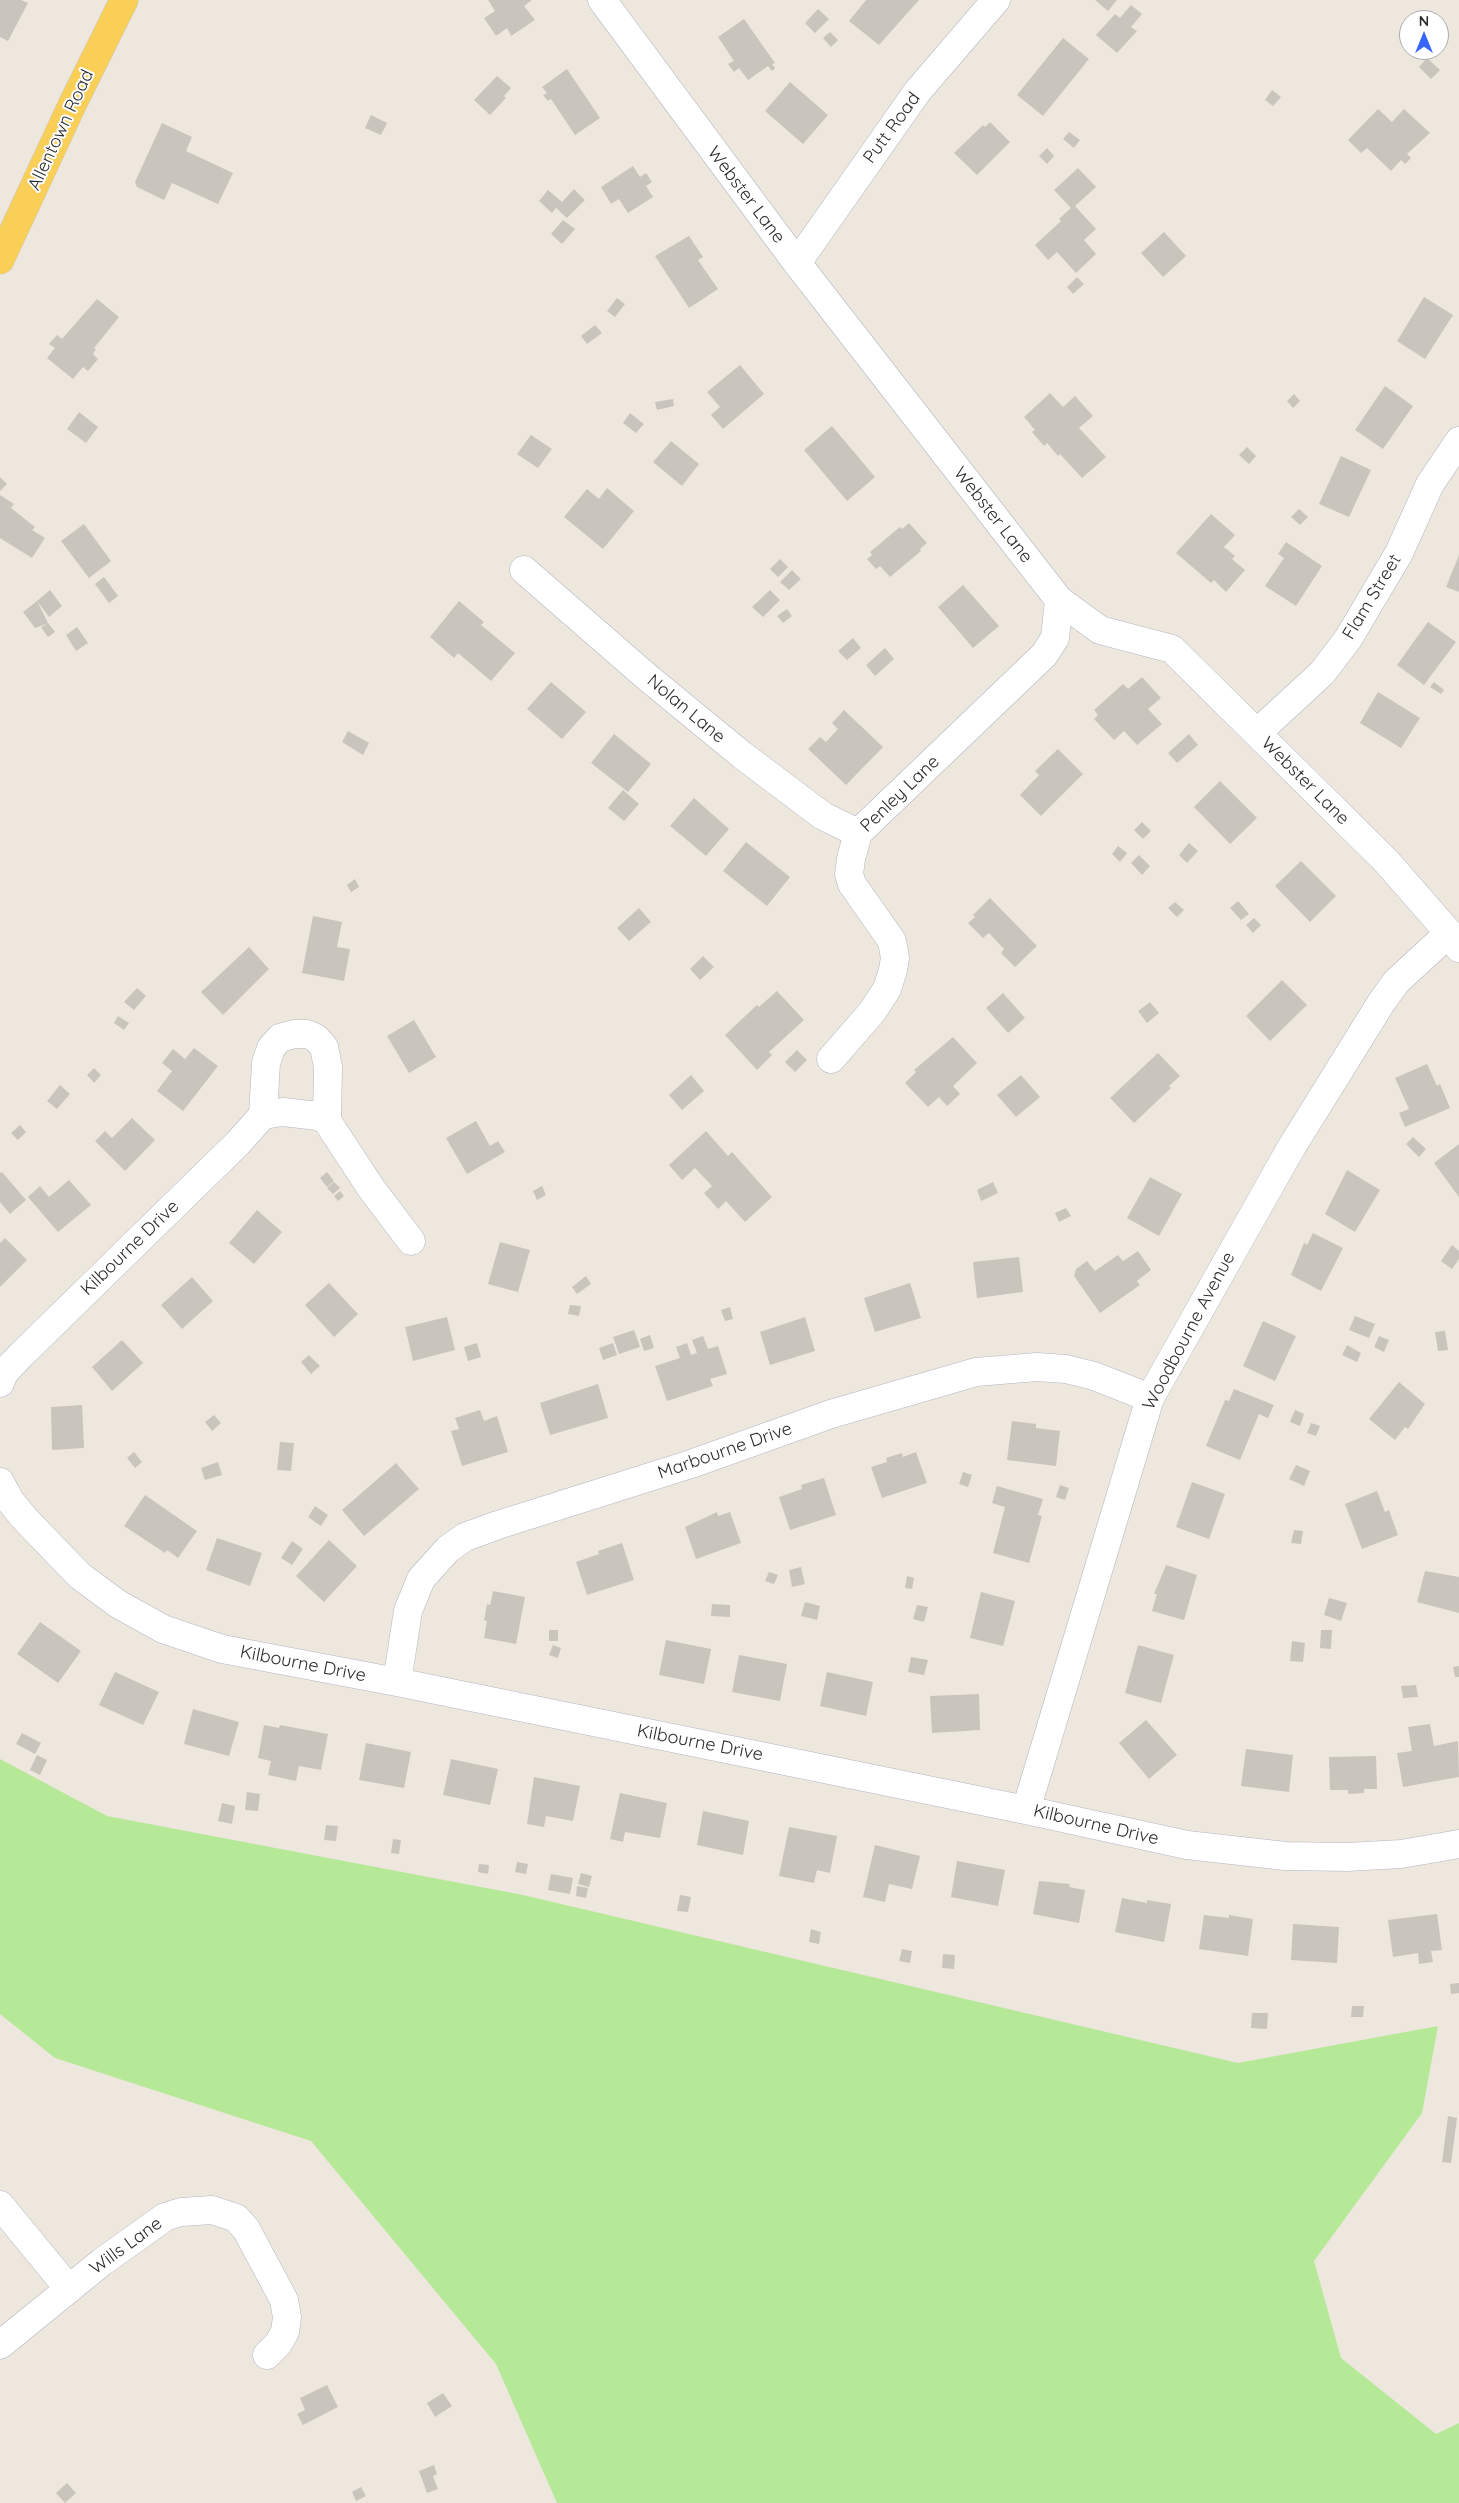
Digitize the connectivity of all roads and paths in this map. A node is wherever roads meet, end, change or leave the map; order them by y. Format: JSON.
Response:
{"nodes":[{"id":1,"x":124,"y":0,"type":"edge"},
{"id":2,"x":602,"y":0,"type":"edge"},
{"id":3,"x":996,"y":0,"type":"edge"},
{"id":4,"x":0,"y":260,"type":"edge"},
{"id":5,"x":797,"y":262,"type":"junction"},
{"id":6,"x":1459,"y":441,"type":"edge"},
{"id":7,"x":524,"y":570,"type":"dead end"},
{"id":8,"x":1059,"y":600,"type":"junction"},
{"id":9,"x":1258,"y":733,"type":"junction"},
{"id":10,"x":858,"y":833,"type":"junction"},
{"id":11,"x":1454,"y":941,"type":"edge"},
{"id":12,"x":831,"y":1060,"type":"dead end"},
{"id":13,"x":263,"y":1115,"type":"junction"},
{"id":14,"x":327,"y":1121,"type":"junction"},
{"id":15,"x":411,"y":1241,"type":"dead end"},
{"id":16,"x":0,"y":1382,"type":"edge"},
{"id":17,"x":1150,"y":1398,"type":"junction"},
{"id":18,"x":0,"y":1482,"type":"edge"},
{"id":19,"x":397,"y":1682,"type":"junction"},
{"id":20,"x":1026,"y":1810,"type":"junction"},
{"id":21,"x":1459,"y":1844,"type":"edge"},
{"id":22,"x":0,"y":2206,"type":"edge"},
{"id":23,"x":69,"y":2289,"type":"junction"},
{"id":24,"x":0,"y":2345,"type":"edge"},
{"id":25,"x":267,"y":2355,"type":"dead end"}],
"edges":[{"from":1,"to":4,"type":"main road","name":"Allentown Road"},
{"from":2,"to":5,"type":"street","name":"Webster Lane"},
{"from":3,"to":5,"type":"street","name":"Putt Road"},
{"from":5,"to":8,"type":"street","name":"Webster Lane"},
{"from":6,"to":9,"type":"street","name":"Flam Street"},
{"from":7,"to":10,"type":"street","name":"Nolan Lane"},
{"from":8,"to":9,"type":"street","name":"Webster Lane"},
{"from":8,"to":10,"type":"street","name":"Penley Lane"},
{"from":9,"to":11,"type":"street","name":"Webster Lane"},
{"from":10,"to":12,"type":"street","name":"Penley Lane"},
{"from":11,"to":17,"type":"street","name":"Woodbourne Avenue"},
{"from":13,"to":14,"type":"street"},
{"from":13,"to":14,"type":"street"},
{"from":13,"to":16,"type":"street","name":"Kilbourne Drive"},
{"from":14,"to":15,"type":"street"},
{"from":17,"to":19,"type":"street","name":"Marbourne Drive"},
{"from":17,"to":20,"type":"street","name":"Woodbourne Avenue"},
{"from":18,"to":19,"type":"street","name":"Kilbourne Drive"},
{"from":19,"to":20,"type":"street","name":"Kilbourne Drive"},
{"from":20,"to":21,"type":"street","name":"Kilbourne Drive"},
{"from":22,"to":23,"type":"street"},
{"from":23,"to":24,"type":"street","name":"Wills Lane"},
{"from":23,"to":25,"type":"street","name":"Wills Lane"}]}
